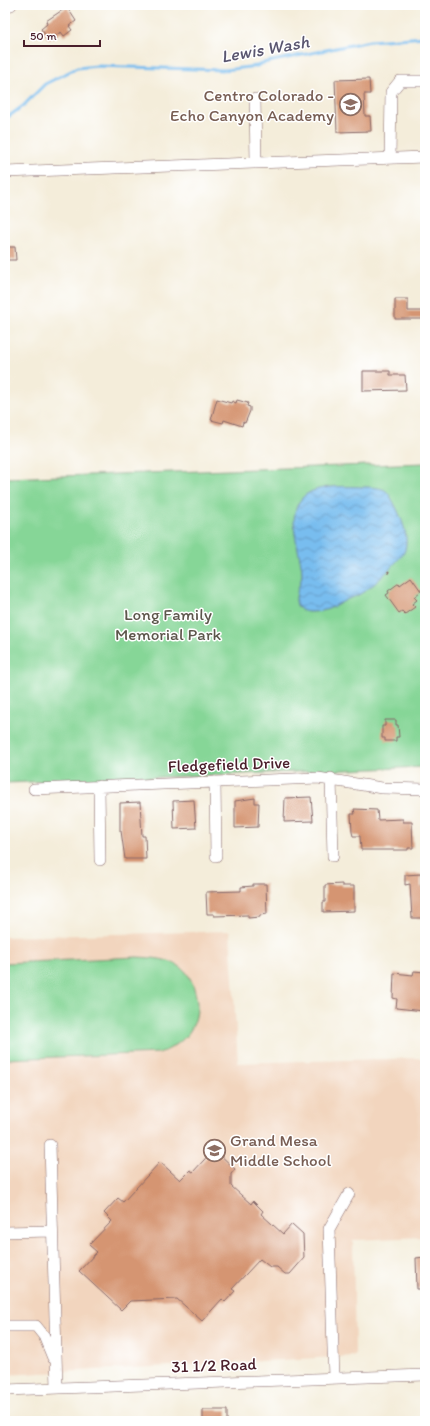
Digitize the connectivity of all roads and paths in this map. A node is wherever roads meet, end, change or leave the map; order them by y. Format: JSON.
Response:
{"nodes":[{"id":1,"x":11,"y":5,"type":"edge"},
{"id":2,"x":5,"y":7,"type":"edge"},
{"id":3,"x":425,"y":81,"type":"edge"},
{"id":4,"x":255,"y":99,"type":"dead end"},
{"id":5,"x":425,"y":157,"type":"edge"},
{"id":6,"x":390,"y":158,"type":"junction"},
{"id":7,"x":256,"y":163,"type":"junction"},
{"id":8,"x":5,"y":172,"type":"edge"},
{"id":9,"x":388,"y":571,"type":"dead end"},
{"id":10,"x":391,"y":576,"type":"dead end"},
{"id":11,"x":331,"y":778,"type":"junction"},
{"id":12,"x":215,"y":782,"type":"junction"},
{"id":13,"x":99,"y":786,"type":"junction"},
{"id":14,"x":34,"y":789,"type":"dead end"},
{"id":15,"x":425,"y":789,"type":"edge"},
{"id":16,"x":216,"y":856,"type":"dead end"},
{"id":17,"x":334,"y":856,"type":"dead end"},
{"id":18,"x":100,"y":860,"type":"dead end"},
{"id":19,"x":50,"y":1145,"type":"dead end"},
{"id":20,"x":349,"y":1194,"type":"dead end"},
{"id":21,"x":52,"y":1231,"type":"junction"},
{"id":22,"x":5,"y":1232,"type":"edge"},
{"id":23,"x":5,"y":1326,"type":"edge"},
{"id":24,"x":56,"y":1366,"type":"junction"},
{"id":25,"x":425,"y":1375,"type":"edge"},
{"id":26,"x":334,"y":1378,"type":"junction"},
{"id":27,"x":57,"y":1388,"type":"junction"},
{"id":28,"x":5,"y":1390,"type":"edge"}],
"edges":[{"from":1,"to":2,"type":"street"},
{"from":3,"to":6,"type":"street"},
{"from":4,"to":7,"type":"street"},
{"from":5,"to":6,"type":"street"},
{"from":6,"to":7,"type":"street"},
{"from":7,"to":8,"type":"street"},
{"from":9,"to":10,"type":"path"},
{"from":11,"to":12,"type":"street","name":"Fledgefield Drive"},
{"from":11,"to":15,"type":"street","name":"Fledgefield Drive"},
{"from":11,"to":17,"type":"street"},
{"from":12,"to":13,"type":"street","name":"Fledgefield Drive"},
{"from":12,"to":16,"type":"street"},
{"from":13,"to":14,"type":"street","name":"Fledgefield Drive"},
{"from":13,"to":18,"type":"street"},
{"from":19,"to":21,"type":"street"},
{"from":20,"to":26,"type":"street"},
{"from":21,"to":22,"type":"street"},
{"from":21,"to":24,"type":"street"},
{"from":23,"to":24,"type":"street"},
{"from":24,"to":27,"type":"street"},
{"from":25,"to":26,"type":"street","name":"31 1/2 Road"},
{"from":26,"to":27,"type":"street","name":"31 1/2 Road"},
{"from":27,"to":28,"type":"street","name":"31 1/2 Road"}]}
